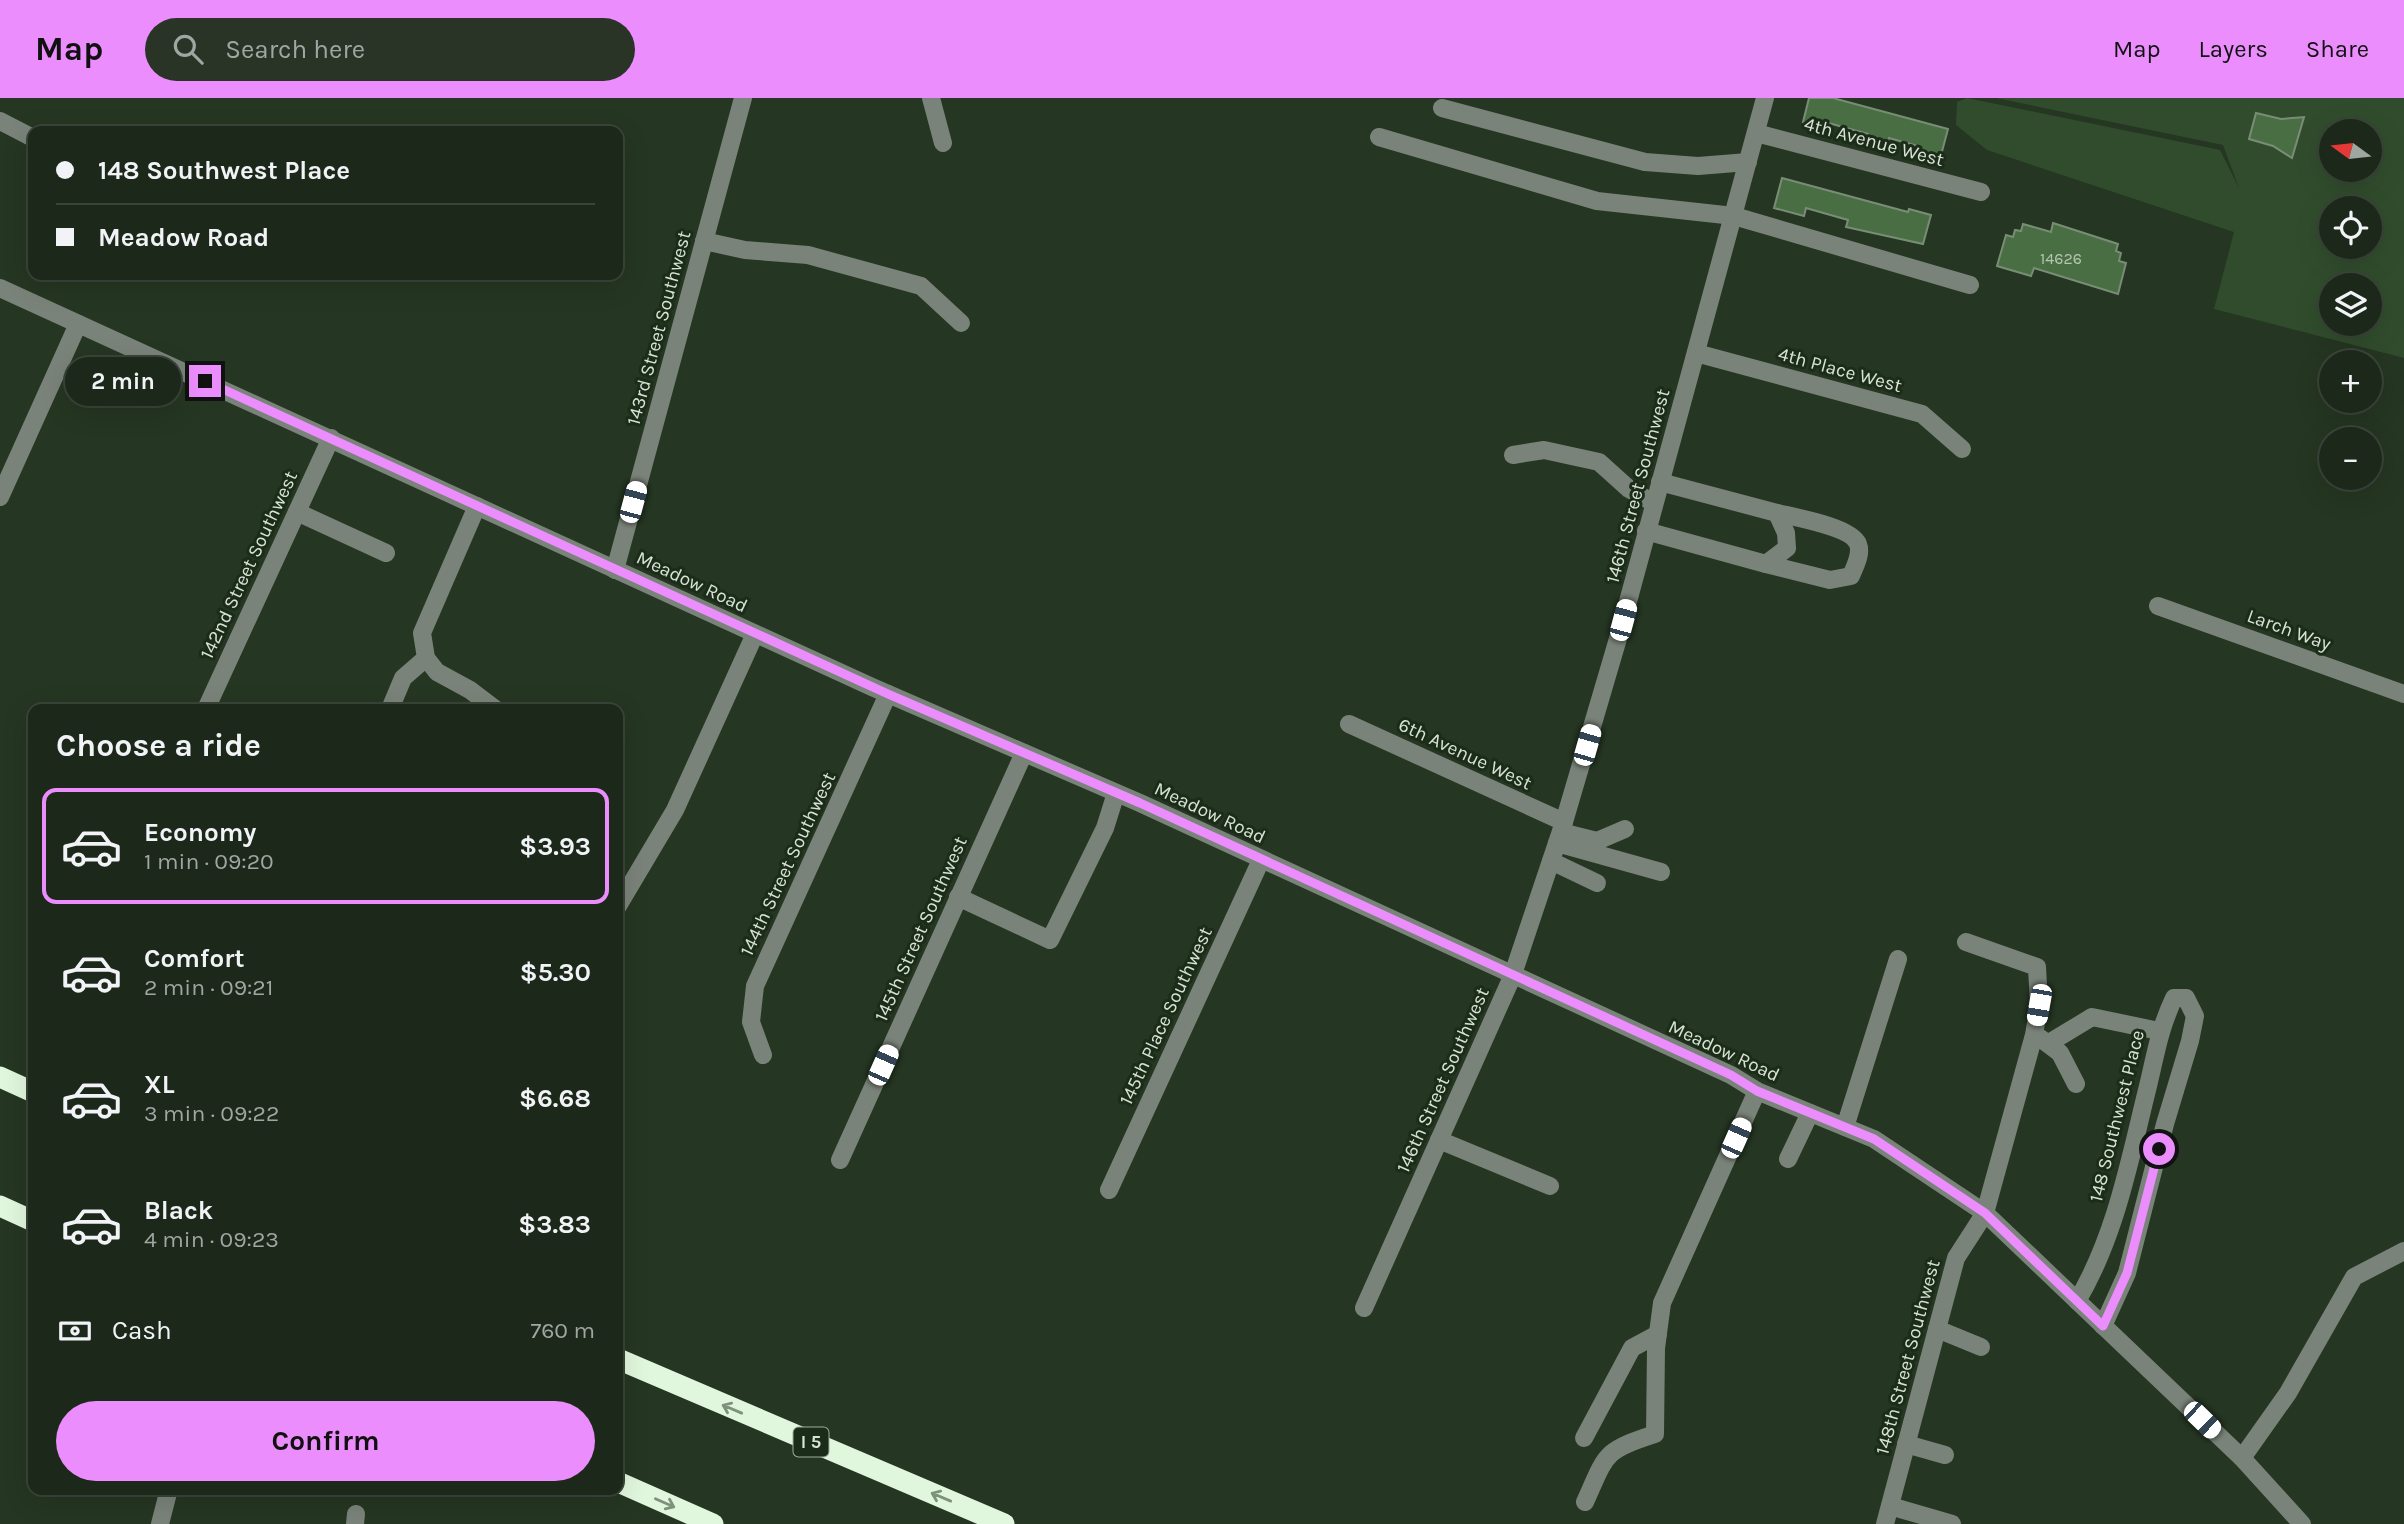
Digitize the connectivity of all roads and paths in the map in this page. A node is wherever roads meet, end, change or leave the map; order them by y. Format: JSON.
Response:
{"nodes":[{"id":1,"x":743,"y":98,"type":"edge"},
{"id":2,"x":931,"y":98,"type":"edge"},
{"id":3,"x":1765,"y":98,"type":"edge"},
{"id":4,"x":1442,"y":108,"type":"dead end"},
{"id":5,"x":4,"y":124,"type":"edge"},
{"id":6,"x":1756,"y":133,"type":"junction"},
{"id":7,"x":28,"y":136,"type":"edge"},
{"id":8,"x":1379,"y":137,"type":"dead end"},
{"id":9,"x":0,"y":142,"type":"edge"},
{"id":10,"x":943,"y":144,"type":"dead end"},
{"id":11,"x":1748,"y":162,"type":"junction"},
{"id":12,"x":1981,"y":192,"type":"dead end"},
{"id":13,"x":1734,"y":216,"type":"junction"},
{"id":14,"x":704,"y":242,"type":"junction"},
{"id":15,"x":1970,"y":285,"type":"dead end"},
{"id":16,"x":0,"y":288,"type":"edge"},
{"id":17,"x":961,"y":323,"type":"dead end"},
{"id":18,"x":78,"y":324,"type":"junction"},
{"id":19,"x":1696,"y":353,"type":"junction"},
{"id":20,"x":331,"y":438,"type":"junction"},
{"id":21,"x":1962,"y":449,"type":"dead end"},
{"id":22,"x":1513,"y":455,"type":"dead end"},
{"id":23,"x":1660,"y":482,"type":"junction"},
{"id":24,"x":0,"y":497,"type":"edge"},
{"id":25,"x":1654,"y":503,"type":"junction"},
{"id":26,"x":478,"y":506,"type":"junction"},
{"id":27,"x":297,"y":512,"type":"junction"},
{"id":28,"x":1777,"y":513,"type":"junction"},
{"id":29,"x":1646,"y":531,"type":"junction"},
{"id":30,"x":386,"y":553,"type":"dead end"},
{"id":31,"x":1766,"y":564,"type":"junction"},
{"id":32,"x":615,"y":569,"type":"junction"},
{"id":33,"x":2158,"y":606,"type":"dead end"},
{"id":34,"x":755,"y":634,"type":"junction"},
{"id":35,"x":426,"y":658,"type":"junction"},
{"id":36,"x":888,"y":694,"type":"junction"},
{"id":37,"x":2404,"y":694,"type":"edge"},
{"id":38,"x":208,"y":704,"type":"edge"},
{"id":39,"x":392,"y":704,"type":"edge"},
{"id":40,"x":488,"y":704,"type":"edge"},
{"id":41,"x":1349,"y":724,"type":"dead end"},
{"id":42,"x":1024,"y":753,"type":"junction"},
{"id":43,"x":1116,"y":793,"type":"junction"},
{"id":44,"x":1625,"y":829,"type":"dead end"},
{"id":45,"x":1561,"y":832,"type":"junction"},
{"id":46,"x":1261,"y":860,"type":"junction"},
{"id":47,"x":1551,"y":861,"type":"junction"},
{"id":48,"x":1661,"y":872,"type":"dead end"},
{"id":49,"x":1597,"y":883,"type":"dead end"},
{"id":50,"x":958,"y":897,"type":"junction"},
{"id":51,"x":623,"y":898,"type":"edge"},
{"id":52,"x":1966,"y":942,"type":"dead end"},
{"id":53,"x":1898,"y":959,"type":"dead end"},
{"id":54,"x":1512,"y":977,"type":"junction"},
{"id":55,"x":2159,"y":1031,"type":"junction"},
{"id":56,"x":2041,"y":1039,"type":"junction"},
{"id":57,"x":763,"y":1055,"type":"dead end"},
{"id":58,"x":0,"y":1077,"type":"edge"},
{"id":59,"x":2076,"y":1084,"type":"dead end"},
{"id":60,"x":28,"y":1090,"type":"edge"},
{"id":61,"x":1757,"y":1091,"type":"junction"},
{"id":62,"x":1810,"y":1113,"type":"junction"},
{"id":63,"x":1845,"y":1127,"type":"junction"},
{"id":64,"x":1439,"y":1140,"type":"junction"},
{"id":65,"x":1788,"y":1159,"type":"dead end"},
{"id":66,"x":839,"y":1160,"type":"dead end"},
{"id":67,"x":1550,"y":1186,"type":"dead end"},
{"id":68,"x":1109,"y":1190,"type":"dead end"},
{"id":69,"x":0,"y":1206,"type":"edge"},
{"id":70,"x":1985,"y":1213,"type":"junction"},
{"id":71,"x":28,"y":1219,"type":"edge"},
{"id":72,"x":2404,"y":1251,"type":"edge"},
{"id":73,"x":2077,"y":1301,"type":"junction"},
{"id":74,"x":1364,"y":1308,"type":"dead end"},
{"id":75,"x":2103,"y":1326,"type":"junction"},
{"id":76,"x":1937,"y":1329,"type":"junction"},
{"id":77,"x":1658,"y":1334,"type":"junction"},
{"id":78,"x":1981,"y":1347,"type":"dead end"},
{"id":79,"x":623,"y":1361,"type":"edge"},
{"id":80,"x":1584,"y":1438,"type":"dead end"},
{"id":81,"x":1906,"y":1444,"type":"junction"},
{"id":82,"x":1945,"y":1455,"type":"dead end"},
{"id":83,"x":2242,"y":1458,"type":"junction"},
{"id":84,"x":623,"y":1484,"type":"edge"},
{"id":85,"x":167,"y":1495,"type":"edge"},
{"id":86,"x":1585,"y":1502,"type":"dead end"},
{"id":87,"x":1889,"y":1506,"type":"junction"},
{"id":88,"x":160,"y":1524,"type":"edge"},
{"id":89,"x":713,"y":1524,"type":"edge"},
{"id":90,"x":1004,"y":1524,"type":"edge"},
{"id":91,"x":1885,"y":1524,"type":"edge"},
{"id":92,"x":1952,"y":1524,"type":"edge"},
{"id":93,"x":2302,"y":1524,"type":"edge"}],
"edges":[{"from":1,"to":14,"type":"street","name":"143rd Street Southwest"},
{"from":2,"to":10,"type":"street"},
{"from":3,"to":6,"type":"street","name":"146th Street Southwest"},
{"from":4,"to":11,"type":"street"},
{"from":5,"to":7,"type":"street"},
{"from":5,"to":9,"type":"street"},
{"from":6,"to":11,"type":"street","name":"146th Street Southwest"},
{"from":6,"to":12,"type":"street","name":"4th Avenue West"},
{"from":8,"to":13,"type":"street"},
{"from":11,"to":13,"type":"street","name":"146th Street Southwest"},
{"from":13,"to":15,"type":"street"},
{"from":13,"to":19,"type":"street","name":"146th Street Southwest"},
{"from":14,"to":17,"type":"street"},
{"from":14,"to":32,"type":"street","name":"143rd Street Southwest"},
{"from":16,"to":18,"type":"street","name":"Meadow Road"},
{"from":18,"to":20,"type":"street","name":"Meadow Road"},
{"from":18,"to":24,"type":"street"},
{"from":19,"to":21,"type":"street","name":"4th Place West"},
{"from":19,"to":23,"type":"street","name":"146th Street Southwest"},
{"from":20,"to":26,"type":"street","name":"Meadow Road"},
{"from":20,"to":27,"type":"street","name":"142nd Street Southwest"},
{"from":22,"to":25,"type":"street"},
{"from":23,"to":25,"type":"street","name":"146th Street Southwest"},
{"from":23,"to":28,"type":"street"},
{"from":25,"to":29,"type":"street","name":"146th Street Southwest"},
{"from":26,"to":32,"type":"street","name":"Meadow Road"},
{"from":26,"to":35,"type":"street"},
{"from":27,"to":30,"type":"street"},
{"from":27,"to":38,"type":"street","name":"142nd Street Southwest"},
{"from":28,"to":31,"type":"street"},
{"from":28,"to":31,"type":"street"},
{"from":29,"to":31,"type":"street"},
{"from":29,"to":45,"type":"street","name":"146th Street Southwest"},
{"from":32,"to":34,"type":"street","name":"Meadow Road"},
{"from":33,"to":37,"type":"street","name":"Larch Way"},
{"from":34,"to":36,"type":"street","name":"Meadow Road"},
{"from":34,"to":51,"type":"street"},
{"from":35,"to":39,"type":"street"},
{"from":35,"to":40,"type":"street"},
{"from":36,"to":42,"type":"street","name":"Meadow Road"},
{"from":36,"to":57,"type":"street","name":"144th Street Southwest"},
{"from":41,"to":45,"type":"street","name":"6th Avenue West"},
{"from":42,"to":43,"type":"street","name":"Meadow Road"},
{"from":42,"to":50,"type":"street","name":"145th Street Southwest"},
{"from":43,"to":46,"type":"street","name":"Meadow Road"},
{"from":43,"to":50,"type":"street"},
{"from":44,"to":45,"type":"street"},
{"from":45,"to":47,"type":"street","name":"146th Street Southwest"},
{"from":45,"to":48,"type":"street"},
{"from":46,"to":54,"type":"street","name":"Meadow Road"},
{"from":46,"to":68,"type":"street","name":"145th Place Southwest"},
{"from":47,"to":49,"type":"street"},
{"from":47,"to":54,"type":"street","name":"146th Street Southwest"},
{"from":50,"to":66,"type":"street","name":"145th Street Southwest"},
{"from":52,"to":56,"type":"street","name":"148th Street Southwest"},
{"from":53,"to":63,"type":"street"},
{"from":54,"to":61,"type":"street","name":"Meadow Road"},
{"from":54,"to":64,"type":"street","name":"146th Street Southwest"},
{"from":55,"to":56,"type":"street"},
{"from":55,"to":73,"type":"street","name":"148 Southwest Place"},
{"from":55,"to":75,"type":"street","name":"148 Southwest Place"},
{"from":56,"to":59,"type":"street"},
{"from":56,"to":70,"type":"street","name":"148th Street Southwest"},
{"from":58,"to":60,"type":"highway"},
{"from":61,"to":62,"type":"street","name":"Meadow Road"},
{"from":61,"to":77,"type":"street"},
{"from":62,"to":63,"type":"street","name":"Meadow Road"},
{"from":62,"to":65,"type":"street"},
{"from":63,"to":70,"type":"street","name":"Meadow Road"},
{"from":64,"to":67,"type":"street"},
{"from":64,"to":74,"type":"street","name":"146th Street Southwest"},
{"from":69,"to":71,"type":"highway"},
{"from":70,"to":73,"type":"street","name":"Meadow Road"},
{"from":70,"to":76,"type":"street","name":"148th Street Southwest"},
{"from":72,"to":83,"type":"street"},
{"from":73,"to":75,"type":"street","name":"Meadow Road"},
{"from":75,"to":83,"type":"street","name":"Meadow Road"},
{"from":76,"to":78,"type":"street"},
{"from":76,"to":81,"type":"street","name":"148th Street Southwest"},
{"from":77,"to":80,"type":"street"},
{"from":77,"to":86,"type":"street"},
{"from":90,"to":79,"type":"highway","number":"I 5","one_way":true},
{"from":81,"to":82,"type":"street"},
{"from":81,"to":87,"type":"street","name":"148th Street Southwest"},
{"from":83,"to":93,"type":"street","name":"Meadow Road"},
{"from":84,"to":89,"type":"highway","one_way":true},
{"from":85,"to":88,"type":"street"},
{"from":87,"to":91,"type":"street","name":"148th Street Southwest"},
{"from":87,"to":92,"type":"street"}]}
